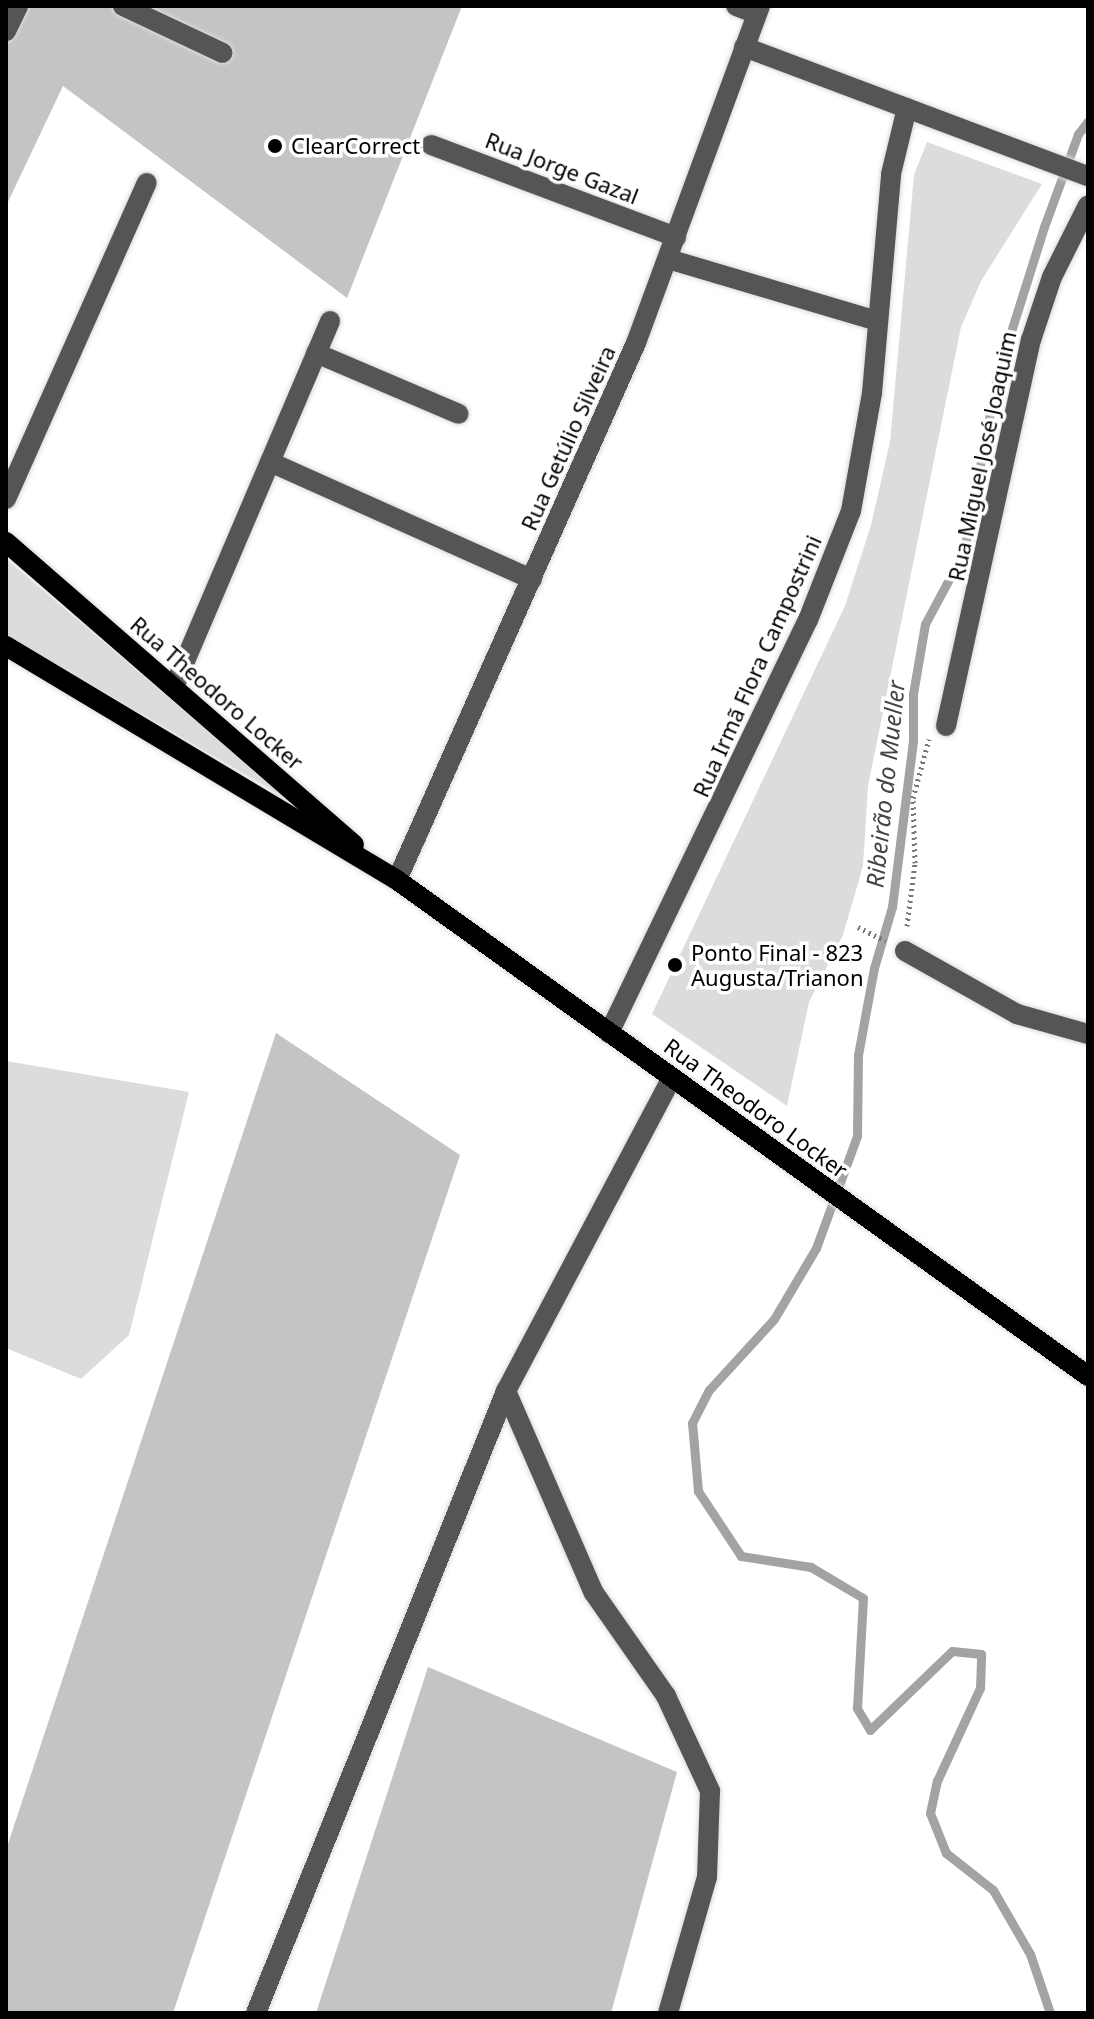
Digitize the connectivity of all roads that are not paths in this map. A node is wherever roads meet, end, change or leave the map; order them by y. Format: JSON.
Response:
{"nodes":[{"id":1,"x":18,"y":6,"type":"edge"},
{"id":2,"x":123,"y":6,"type":"edge"},
{"id":3,"x":736,"y":6,"type":"edge"},
{"id":4,"x":758,"y":10,"type":"edge"},
{"id":5,"x":6,"y":31,"type":"edge"},
{"id":6,"x":744,"y":47,"type":"junction"},
{"id":7,"x":223,"y":53,"type":"dead end"},
{"id":8,"x":907,"y":108,"type":"junction"},
{"id":9,"x":431,"y":145,"type":"dead end"},
{"id":10,"x":1084,"y":175,"type":"edge"},
{"id":11,"x":147,"y":183,"type":"dead end"},
{"id":12,"x":1088,"y":205,"type":"edge"},
{"id":13,"x":676,"y":237,"type":"junction"},
{"id":14,"x":668,"y":259,"type":"junction"},
{"id":15,"x":330,"y":321,"type":"dead end"},
{"id":16,"x":877,"y":321,"type":"junction"},
{"id":17,"x":316,"y":353,"type":"junction"},
{"id":18,"x":459,"y":414,"type":"dead end"},
{"id":19,"x":270,"y":462,"type":"junction"},
{"id":20,"x":6,"y":499,"type":"edge"},
{"id":21,"x":6,"y":542,"type":"edge"},
{"id":22,"x":532,"y":579,"type":"junction"},
{"id":23,"x":6,"y":646,"type":"edge"},
{"id":24,"x":174,"y":687,"type":"junction"},
{"id":25,"x":946,"y":726,"type":"road end"},
{"id":26,"x":397,"y":880,"type":"junction"},
{"id":27,"x":905,"y":951,"type":"road end"},
{"id":28,"x":609,"y":1033,"type":"junction"},
{"id":29,"x":1088,"y":1034,"type":"edge"},
{"id":30,"x":672,"y":1078,"type":"junction"},
{"id":31,"x":1088,"y":1376,"type":"edge"},
{"id":32,"x":506,"y":1391,"type":"junction"},
{"id":33,"x":256,"y":2013,"type":"edge"},
{"id":34,"x":668,"y":2013,"type":"edge"}],
"edges":[{"from":1,"to":5,"type":"street"},
{"from":2,"to":7,"type":"street"},
{"from":3,"to":4,"type":"street"},
{"from":4,"to":6,"type":"street","name":"Rua Getúlio Silveira"},
{"from":6,"to":8,"type":"street"},
{"from":6,"to":13,"type":"street","name":"Rua Getúlio Silveira"},
{"from":8,"to":10,"type":"street"},
{"from":8,"to":16,"type":"street","name":"Rua Irmã Flora Campostrini"},
{"from":9,"to":13,"type":"street","name":"Rua Jorge Gazal"},
{"from":11,"to":20,"type":"street"},
{"from":12,"to":25,"type":"street","name":"Rua Miguel José Joaquim"},
{"from":13,"to":14,"type":"street","name":"Rua Getúlio Silveira"},
{"from":14,"to":16,"type":"street"},
{"from":14,"to":22,"type":"street","name":"Rua Getúlio Silveira"},
{"from":15,"to":17,"type":"street"},
{"from":16,"to":28,"type":"street","name":"Rua Irmã Flora Campostrini"},
{"from":17,"to":18,"type":"street"},
{"from":17,"to":19,"type":"street"},
{"from":19,"to":22,"type":"street"},
{"from":19,"to":24,"type":"street"},
{"from":21,"to":24,"type":"main road","name":"Rua Theodoro Locker"},
{"from":22,"to":26,"type":"street","name":"Rua Getúlio Silveira"},
{"from":23,"to":26,"type":"main road","name":"Rua Theodoro Locker"},
{"from":24,"to":26,"type":"main road","name":"Rua Theodoro Locker"},
{"from":26,"to":28,"type":"main road","name":"Rua Theodoro Locker"},
{"from":27,"to":29,"type":"street"},
{"from":28,"to":30,"type":"main road","name":"Rua Theodoro Locker"},
{"from":30,"to":31,"type":"main road","name":"Rua Theodoro Locker"},
{"from":30,"to":32,"type":"street"},
{"from":32,"to":33,"type":"street"},
{"from":32,"to":34,"type":"street"}]}
